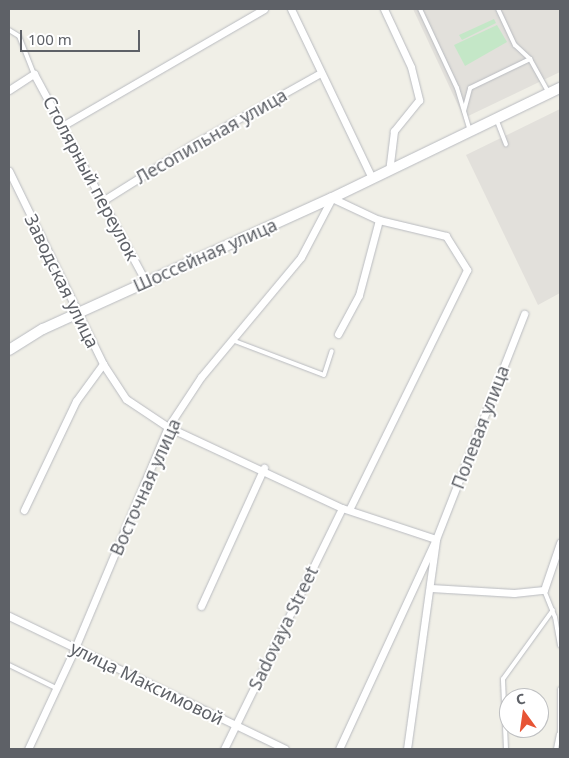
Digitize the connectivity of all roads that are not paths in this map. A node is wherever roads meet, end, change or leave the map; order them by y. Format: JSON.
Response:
{"nodes":[{"id":1,"x":264,"y":9,"type":"edge"},
{"id":2,"x":291,"y":9,"type":"edge"},
{"id":3,"x":384,"y":9,"type":"edge"},
{"id":4,"x":420,"y":9,"type":"edge"},
{"id":5,"x":498,"y":9,"type":"edge"},
{"id":6,"x":9,"y":30,"type":"edge"},
{"id":7,"x":530,"y":59,"type":"junction"},
{"id":8,"x":34,"y":74,"type":"junction"},
{"id":9,"x":319,"y":74,"type":"junction"},
{"id":10,"x":560,"y":88,"type":"edge"},
{"id":11,"x":9,"y":90,"type":"edge"},
{"id":12,"x":549,"y":93,"type":"junction"},
{"id":13,"x":464,"y":111,"type":"junction"},
{"id":14,"x":496,"y":118,"type":"junction"},
{"id":15,"x":64,"y":125,"type":"junction"},
{"id":16,"x":470,"y":131,"type":"junction"},
{"id":17,"x":506,"y":144,"type":"dead end"},
{"id":18,"x":389,"y":170,"type":"junction"},
{"id":19,"x":9,"y":171,"type":"edge"},
{"id":20,"x":372,"y":178,"type":"junction"},
{"id":21,"x":332,"y":198,"type":"junction"},
{"id":22,"x":104,"y":200,"type":"junction"},
{"id":23,"x":379,"y":220,"type":"junction"},
{"id":24,"x":146,"y":282,"type":"junction"},
{"id":25,"x":78,"y":313,"type":"junction"},
{"id":26,"x":524,"y":314,"type":"dead end"},
{"id":27,"x":338,"y":334,"type":"dead end"},
{"id":28,"x":232,"y":340,"type":"junction"},
{"id":29,"x":9,"y":348,"type":"edge"},
{"id":30,"x":332,"y":351,"type":"dead end"},
{"id":31,"x":103,"y":364,"type":"junction"},
{"id":32,"x":168,"y":427,"type":"junction"},
{"id":33,"x":264,"y":468,"type":"junction"},
{"id":34,"x":345,"y":509,"type":"junction"},
{"id":35,"x":24,"y":510,"type":"dead end"},
{"id":36,"x":436,"y":539,"type":"junction"},
{"id":37,"x":560,"y":543,"type":"edge"},
{"id":38,"x":431,"y":588,"type":"junction"},
{"id":39,"x":544,"y":590,"type":"junction"},
{"id":40,"x":201,"y":606,"type":"dead end"},
{"id":41,"x":552,"y":610,"type":"junction"},
{"id":42,"x":9,"y":616,"type":"edge"},
{"id":43,"x":560,"y":646,"type":"edge"},
{"id":44,"x":75,"y":648,"type":"junction"},
{"id":45,"x":9,"y":665,"type":"edge"},
{"id":46,"x":56,"y":688,"type":"junction"},
{"id":47,"x":560,"y":689,"type":"edge"},
{"id":48,"x":236,"y":725,"type":"junction"},
{"id":49,"x":560,"y":735,"type":"edge"},
{"id":50,"x":28,"y":749,"type":"edge"},
{"id":51,"x":224,"y":749,"type":"edge"},
{"id":52,"x":285,"y":749,"type":"edge"},
{"id":53,"x":339,"y":749,"type":"edge"},
{"id":54,"x":407,"y":749,"type":"edge"},
{"id":55,"x":506,"y":749,"type":"edge"},
{"id":56,"x":556,"y":749,"type":"edge"}],
"edges":[{"from":1,"to":15,"type":"street"},
{"from":2,"to":9,"type":"street"},
{"from":3,"to":18,"type":"street"},
{"from":4,"to":13,"type":"lane"},
{"from":5,"to":7,"type":"lane"},
{"from":6,"to":8,"type":"lane"},
{"from":7,"to":12,"type":"lane"},
{"from":7,"to":13,"type":"lane"},
{"from":8,"to":11,"type":"street"},
{"from":8,"to":15,"type":"street","name":"Столярный переулок"},
{"from":9,"to":20,"type":"street"},
{"from":9,"to":22,"type":"street","name":"Лесопильная улица"},
{"from":10,"to":12,"type":"main road","name":"Шоссейная улица"},
{"from":12,"to":14,"type":"main road","name":"Шоссейная улица"},
{"from":13,"to":16,"type":"lane"},
{"from":14,"to":16,"type":"main road","name":"Шоссейная улица"},
{"from":14,"to":17,"type":"lane"},
{"from":15,"to":22,"type":"street","name":"Столярный переулок"},
{"from":16,"to":18,"type":"main road","name":"Шоссейная улица"},
{"from":18,"to":20,"type":"main road","name":"Шоссейная улица"},
{"from":19,"to":25,"type":"street","name":"Заводская улица"},
{"from":20,"to":21,"type":"main road","name":"Шоссейная улица"},
{"from":21,"to":23,"type":"street"},
{"from":21,"to":24,"type":"main road","name":"Шоссейная улица"},
{"from":21,"to":28,"type":"street","name":"Восточная улица"},
{"from":22,"to":24,"type":"street","name":"Столярный переулок"},
{"from":23,"to":27,"type":"street"},
{"from":23,"to":34,"type":"street","name":"Sadovaya Street"},
{"from":24,"to":25,"type":"main road","name":"Шоссейная улица"},
{"from":25,"to":29,"type":"main road","name":"Шоссейная улица"},
{"from":25,"to":31,"type":"street","name":"Заводская улица"},
{"from":26,"to":36,"type":"street","name":"Полевая улица"},
{"from":28,"to":30,"type":"lane"},
{"from":28,"to":32,"type":"street","name":"Восточная улица"},
{"from":31,"to":32,"type":"street","name":"Заводская улица"},
{"from":31,"to":35,"type":"street"},
{"from":32,"to":33,"type":"street","name":"Заводская улица"},
{"from":32,"to":44,"type":"street","name":"Восточная улица"},
{"from":33,"to":34,"type":"street","name":"Заводская улица"},
{"from":33,"to":40,"type":"street"},
{"from":34,"to":36,"type":"street","name":"Заводская улица"},
{"from":34,"to":48,"type":"street","name":"Sadovaya Street"},
{"from":36,"to":38,"type":"street","name":"Полевая улица"},
{"from":36,"to":53,"type":"street","name":"Полевая улица"},
{"from":37,"to":39,"type":"street"},
{"from":38,"to":39,"type":"street"},
{"from":38,"to":54,"type":"street","name":"Полевая улица"},
{"from":39,"to":41,"type":"lane"},
{"from":41,"to":43,"type":"lane"},
{"from":41,"to":55,"type":"lane"},
{"from":42,"to":44,"type":"street","name":"улица Максимовой"},
{"from":44,"to":46,"type":"street","name":"Восточная улица"},
{"from":44,"to":48,"type":"street","name":"улица Максимовой"},
{"from":45,"to":46,"type":"lane"},
{"from":46,"to":50,"type":"street","name":"Восточная улица"},
{"from":47,"to":49,"type":"lane"},
{"from":48,"to":51,"type":"street","name":"Sadovaya Street"},
{"from":48,"to":52,"type":"street","name":"улица Максимовой"},
{"from":49,"to":56,"type":"lane"}]}
